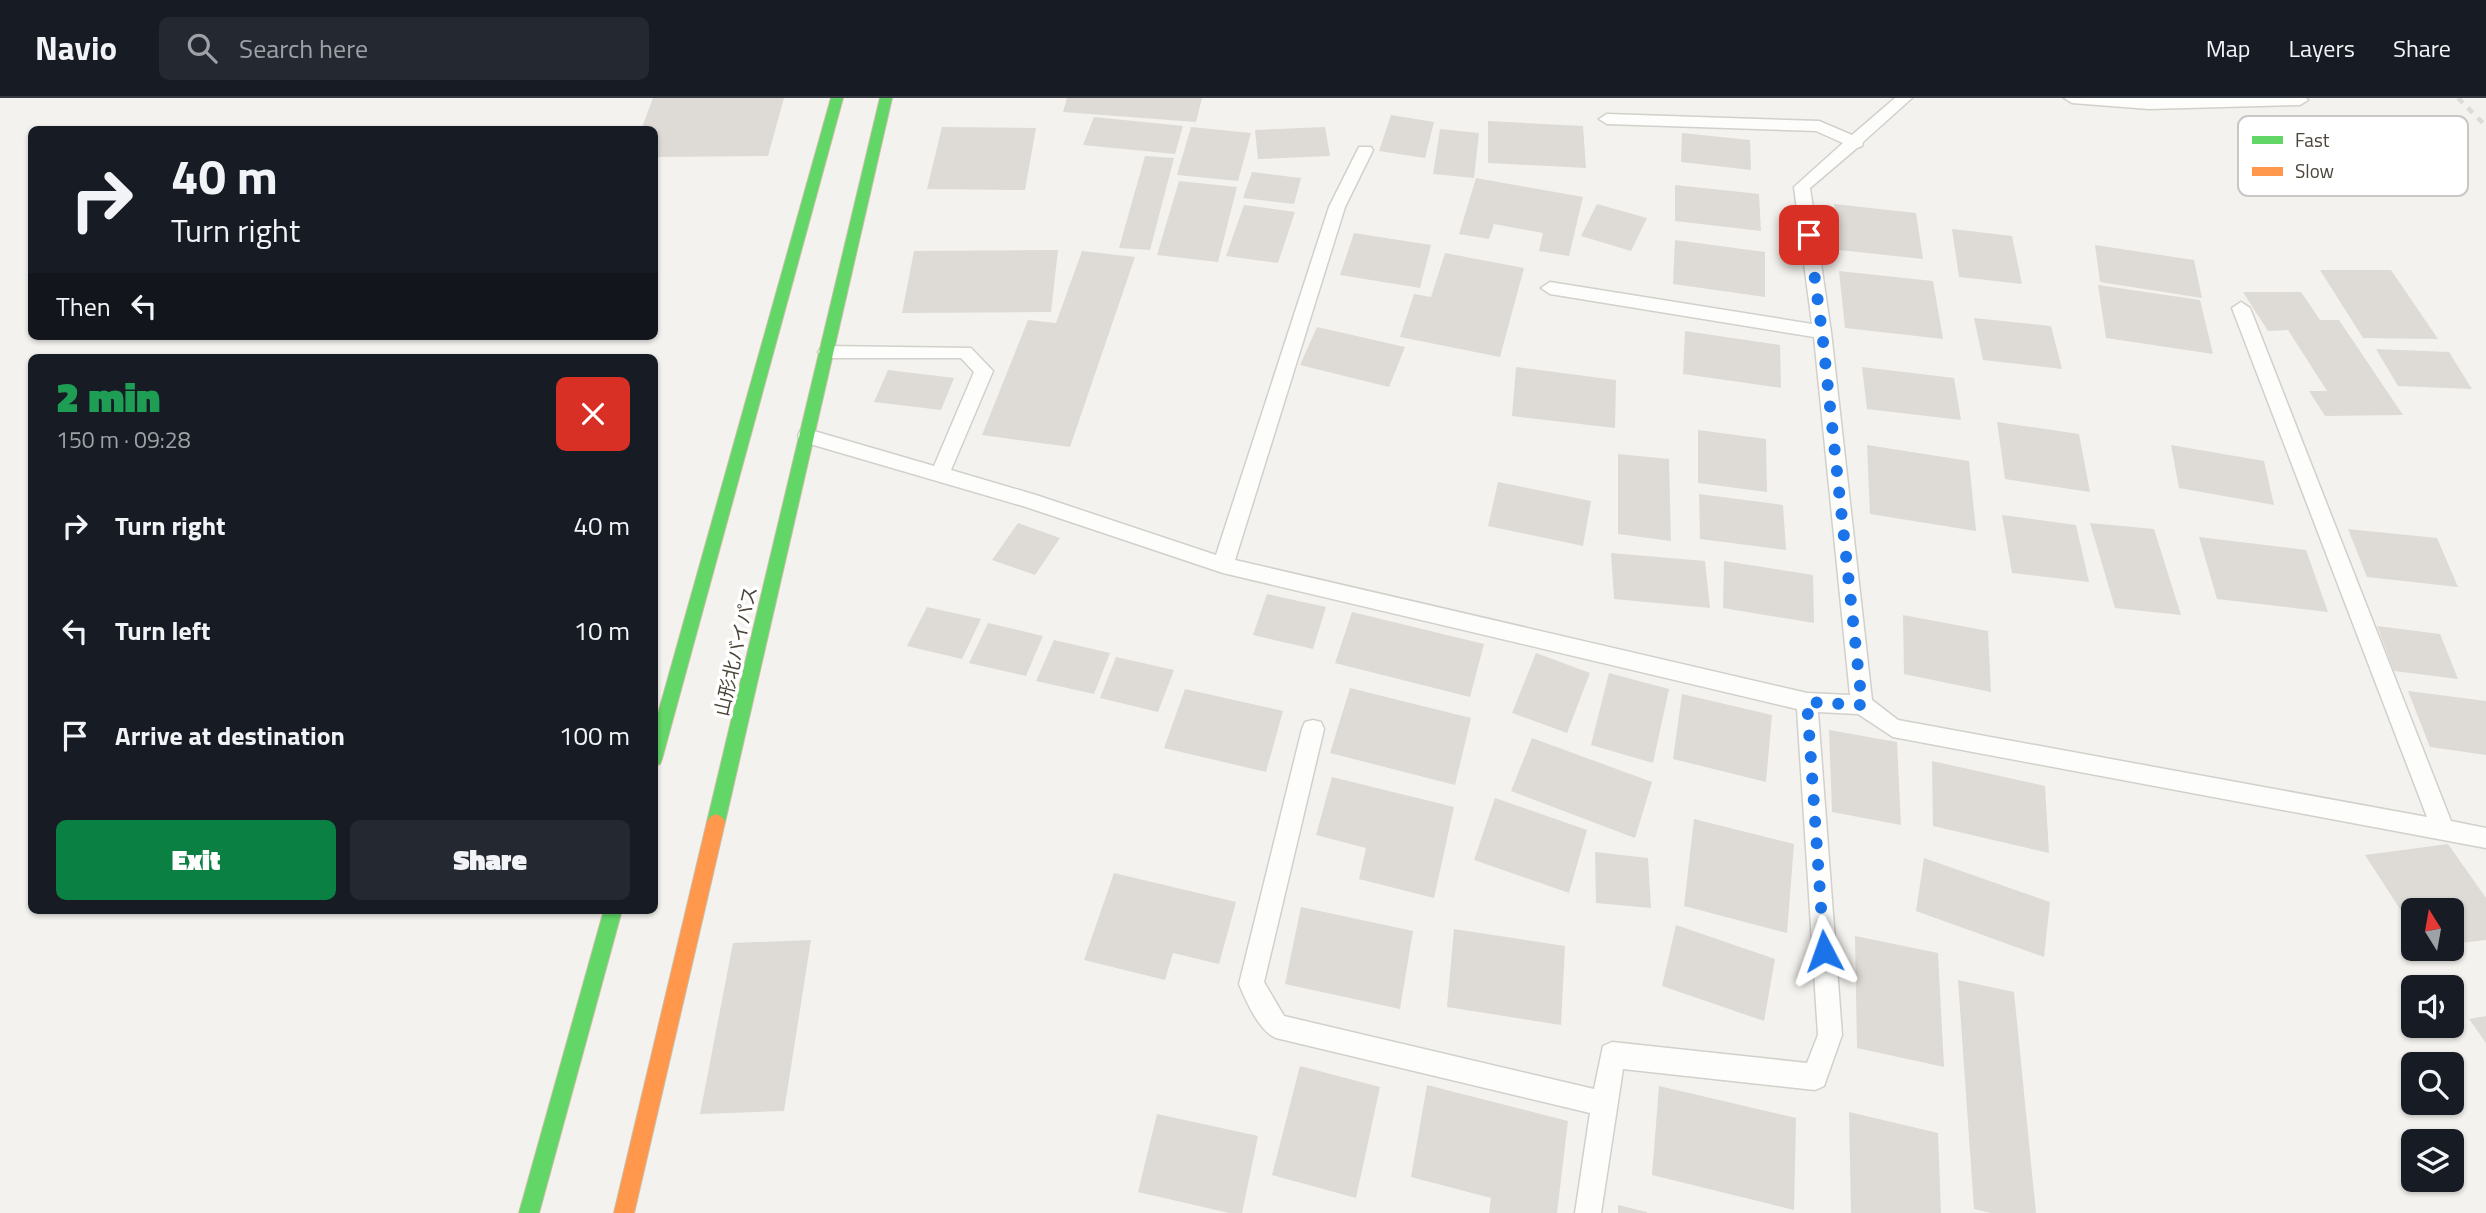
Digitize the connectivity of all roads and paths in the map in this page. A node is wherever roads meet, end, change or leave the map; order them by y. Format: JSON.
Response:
{"nodes":[{"id":1,"x":837,"y":98,"type":"edge"},
{"id":2,"x":887,"y":98,"type":"edge"},
{"id":3,"x":1904,"y":98,"type":"edge"},
{"id":4,"x":2072,"y":98,"type":"edge"},
{"id":5,"x":2300,"y":100,"type":"dead end"},
{"id":6,"x":1607,"y":119,"type":"dead end"},
{"id":7,"x":1856,"y":142,"type":"junction"},
{"id":8,"x":1365,"y":150,"type":"dead end"},
{"id":9,"x":1550,"y":288,"type":"dead end"},
{"id":10,"x":2241,"y":308,"type":"dead end"},
{"id":11,"x":1822,"y":332,"type":"junction"},
{"id":12,"x":827,"y":352,"type":"junction"},
{"id":13,"x":807,"y":436,"type":"junction"},
{"id":14,"x":940,"y":475,"type":"junction"},
{"id":15,"x":1223,"y":565,"type":"junction"},
{"id":16,"x":1807,"y":702,"type":"junction"},
{"id":17,"x":1862,"y":705,"type":"junction"},
{"id":18,"x":1313,"y":729,"type":"dead end"},
{"id":19,"x":658,"y":745,"type":"edge"},
{"id":20,"x":2442,"y":829,"type":"junction"},
{"id":21,"x":2486,"y":838,"type":"edge"},
{"id":22,"x":612,"y":914,"type":"edge"},
{"id":23,"x":1605,"y":1104,"type":"junction"},
{"id":24,"x":529,"y":1213,"type":"edge"},
{"id":25,"x":624,"y":1213,"type":"edge"},
{"id":26,"x":1588,"y":1213,"type":"edge"}],
"edges":[{"from":1,"to":19,"type":"highway"},
{"from":2,"to":12,"type":"highway","name":"山形北バイパス"},
{"from":3,"to":7,"type":"lane"},
{"from":4,"to":5,"type":"lane"},
{"from":6,"to":7,"type":"lane"},
{"from":7,"to":11,"type":"lane"},
{"from":8,"to":15,"type":"lane"},
{"from":9,"to":11,"type":"lane"},
{"from":10,"to":20,"type":"lane"},
{"from":11,"to":17,"type":"lane"},
{"from":12,"to":13,"type":"highway","name":"山形北バイパス"},
{"from":12,"to":14,"type":"lane"},
{"from":13,"to":14,"type":"lane"},
{"from":13,"to":25,"type":"highway","name":"山形北バイパス"},
{"from":14,"to":15,"type":"lane"},
{"from":15,"to":16,"type":"lane"},
{"from":16,"to":17,"type":"lane"},
{"from":16,"to":23,"type":"lane"},
{"from":17,"to":20,"type":"lane"},
{"from":18,"to":23,"type":"lane"},
{"from":20,"to":21,"type":"lane"},
{"from":22,"to":24,"type":"highway"},
{"from":23,"to":26,"type":"lane"}]}
